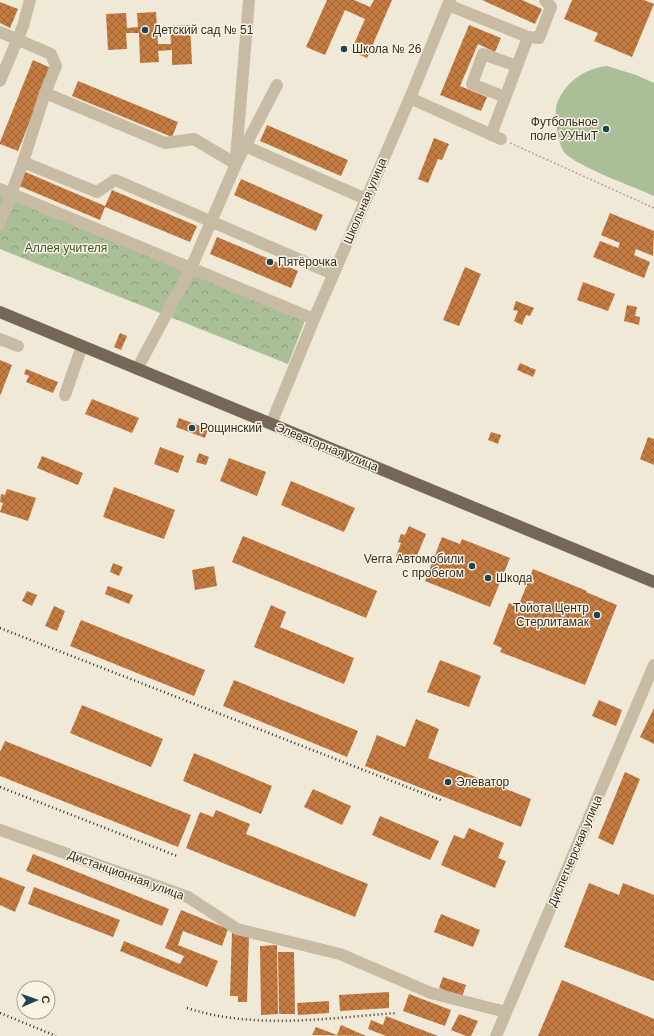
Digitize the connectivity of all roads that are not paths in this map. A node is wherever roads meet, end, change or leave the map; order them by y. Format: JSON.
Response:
{"nodes":[{"id":1,"x":30,"y":0,"type":"edge"},
{"id":2,"x":249,"y":0,"type":"edge"},
{"id":3,"x":545,"y":0,"type":"edge"},
{"id":4,"x":449,"y":2,"type":"edge"},
{"id":5,"x":0,"y":32,"type":"edge"},
{"id":6,"x":528,"y":37,"type":"junction"},
{"id":7,"x":18,"y":40,"type":"junction"},
{"id":8,"x":517,"y":66,"type":"junction"},
{"id":9,"x":0,"y":81,"type":"edge"},
{"id":10,"x":276,"y":85,"type":"dead end"},
{"id":11,"x":45,"y":93,"type":"junction"},
{"id":12,"x":505,"y":97,"type":"junction"},
{"id":13,"x":410,"y":98,"type":"junction"},
{"id":14,"x":245,"y":146,"type":"junction"},
{"id":15,"x":22,"y":162,"type":"junction"},
{"id":16,"x":236,"y":164,"type":"junction"},
{"id":17,"x":6,"y":191,"type":"edge"},
{"id":18,"x":366,"y":199,"type":"junction"},
{"id":19,"x":211,"y":222,"type":"junction"},
{"id":20,"x":0,"y":224,"type":"edge"},
{"id":21,"x":191,"y":268,"type":"junction"},
{"id":22,"x":333,"y":274,"type":"junction"},
{"id":23,"x":0,"y":312,"type":"edge"},
{"id":24,"x":314,"y":319,"type":"junction"},
{"id":25,"x":0,"y":339,"type":"edge"},
{"id":26,"x":18,"y":346,"type":"dead end"},
{"id":27,"x":82,"y":346,"type":"junction"},
{"id":28,"x":137,"y":369,"type":"junction"},
{"id":29,"x":65,"y":395,"type":"dead end"},
{"id":30,"x":271,"y":424,"type":"junction"},
{"id":31,"x":654,"y":582,"type":"edge"},
{"id":32,"x":654,"y":665,"type":"edge"},
{"id":33,"x":0,"y":830,"type":"edge"},
{"id":34,"x":506,"y":1012,"type":"junction"},
{"id":35,"x":496,"y":1036,"type":"edge"}],
"edges":[{"from":1,"to":7,"type":"street"},
{"from":2,"to":16,"type":"street"},
{"from":3,"to":6,"type":"street"},
{"from":4,"to":6,"type":"street"},
{"from":4,"to":13,"type":"street","name":"Школьная улица"},
{"from":5,"to":7,"type":"street"},
{"from":6,"to":8,"type":"street"},
{"from":7,"to":9,"type":"street"},
{"from":7,"to":11,"type":"street"},
{"from":8,"to":12,"type":"street"},
{"from":8,"to":12,"type":"street"},
{"from":10,"to":14,"type":"street"},
{"from":11,"to":15,"type":"street"},
{"from":11,"to":16,"type":"street"},
{"from":12,"to":13,"type":"street"},
{"from":13,"to":18,"type":"street","name":"Школьная улица"},
{"from":14,"to":16,"type":"street"},
{"from":14,"to":18,"type":"street"},
{"from":15,"to":17,"type":"street"},
{"from":15,"to":19,"type":"street"},
{"from":16,"to":19,"type":"street"},
{"from":17,"to":20,"type":"street"},
{"from":17,"to":21,"type":"street"},
{"from":18,"to":22,"type":"street","name":"Школьная улица"},
{"from":19,"to":21,"type":"street"},
{"from":19,"to":22,"type":"street"},
{"from":21,"to":24,"type":"street"},
{"from":21,"to":28,"type":"street"},
{"from":22,"to":24,"type":"street","name":"Школьная улица"},
{"from":23,"to":27,"type":"main road","name":"Элеваторная улица"},
{"from":24,"to":30,"type":"street","name":"Школьная улица"},
{"from":25,"to":26,"type":"street"},
{"from":27,"to":28,"type":"main road","name":"Элеваторная улица"},
{"from":27,"to":29,"type":"street"},
{"from":28,"to":30,"type":"main road","name":"Элеваторная улица"},
{"from":30,"to":31,"type":"main road","name":"Элеваторная улица"},
{"from":32,"to":34,"type":"street","name":"Диспетчерская улица"},
{"from":33,"to":34,"type":"street","name":"Дистанционная улица"},
{"from":34,"to":35,"type":"street","name":"Диспетчерская улица"}]}
